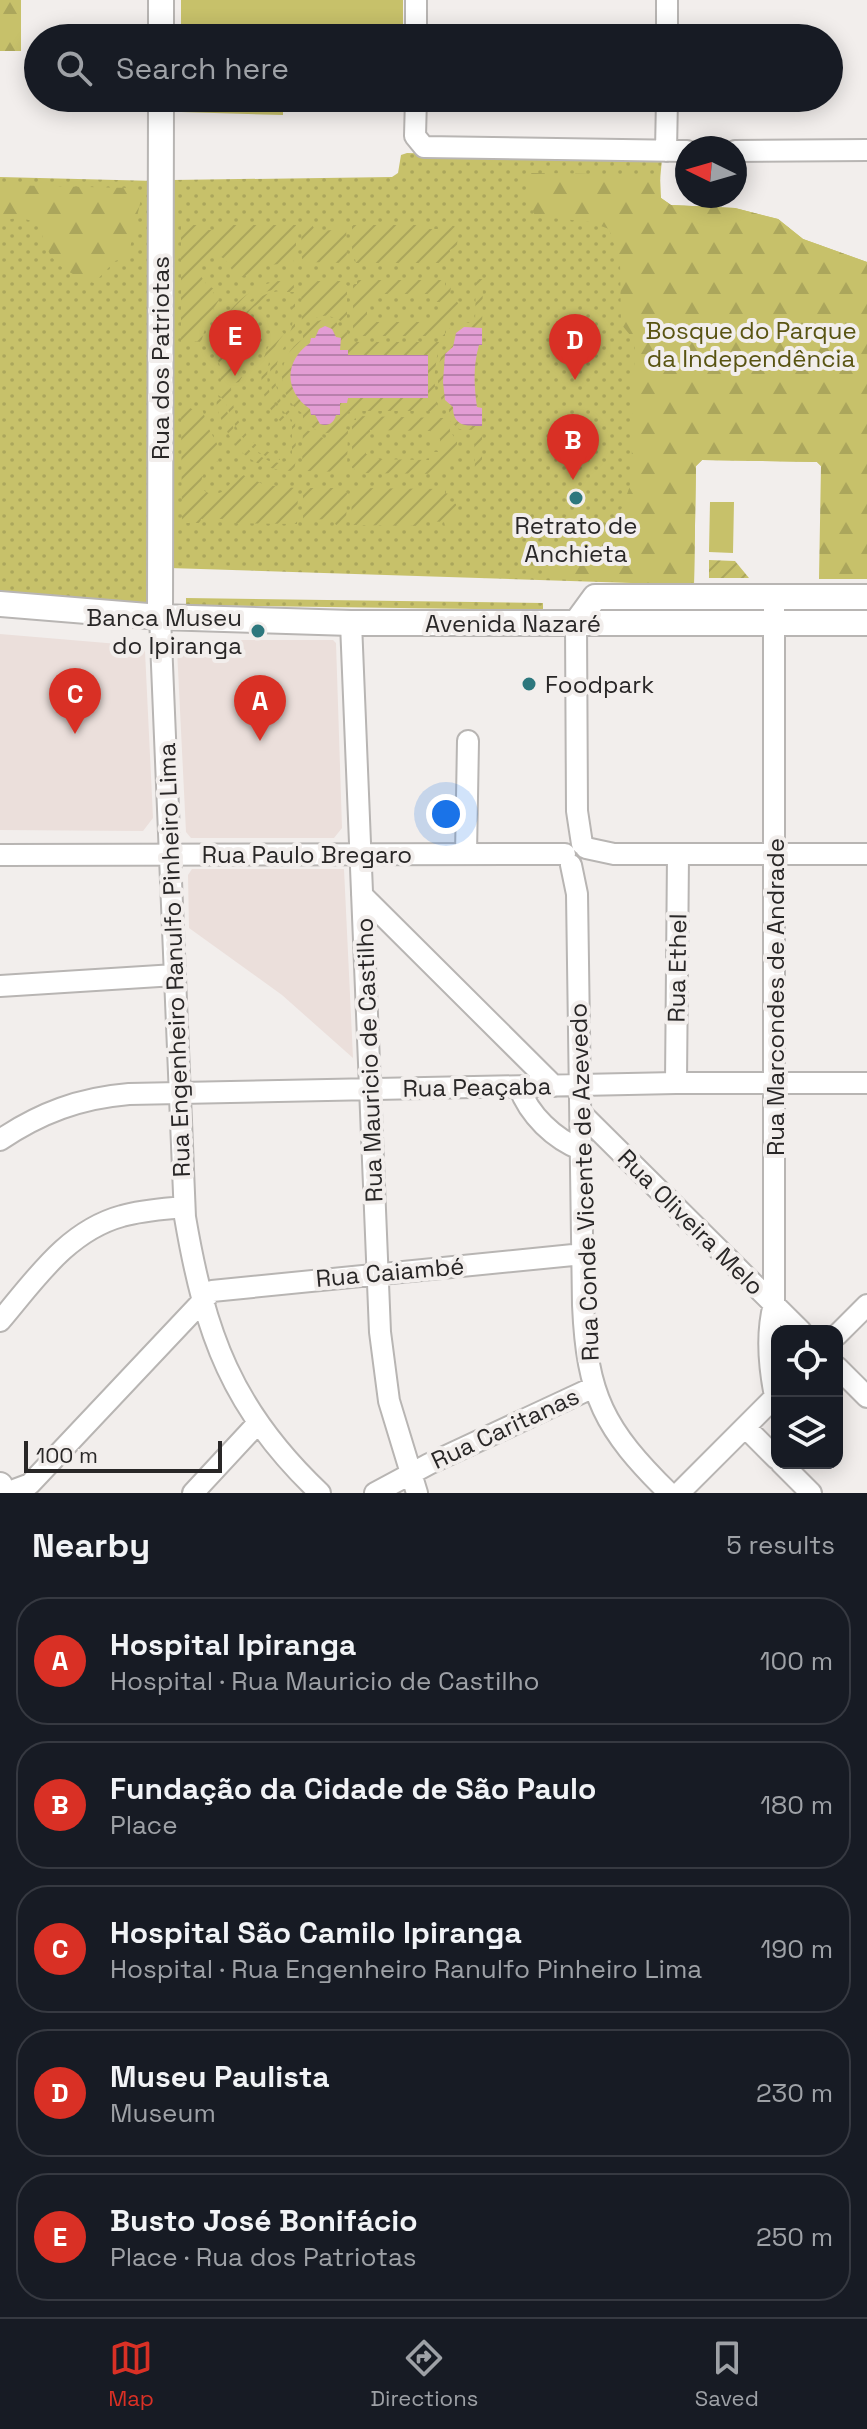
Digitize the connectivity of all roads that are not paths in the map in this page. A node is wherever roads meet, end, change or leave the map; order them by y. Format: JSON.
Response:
{"nodes":[{"id":1,"x":161,"y":0,"type":"edge"},
{"id":2,"x":416,"y":0,"type":"edge"},
{"id":3,"x":667,"y":0,"type":"edge"},
{"id":4,"x":161,"y":24,"type":"edge"},
{"id":5,"x":416,"y":24,"type":"edge"},
{"id":6,"x":667,"y":24,"type":"edge"},
{"id":7,"x":161,"y":112,"type":"edge"},
{"id":8,"x":416,"y":112,"type":"edge"},
{"id":9,"x":670,"y":112,"type":"edge"},
{"id":10,"x":675,"y":140,"type":"edge"},
{"id":11,"x":867,"y":150,"type":"edge"},
{"id":12,"x":675,"y":151,"type":"edge"},
{"id":13,"x":747,"y":151,"type":"edge"},
{"id":14,"x":773,"y":597,"type":"junction"},
{"id":15,"x":867,"y":597,"type":"edge"},
{"id":16,"x":0,"y":604,"type":"edge"},
{"id":17,"x":160,"y":617,"type":"junction"},
{"id":18,"x":351,"y":623,"type":"junction"},
{"id":19,"x":576,"y":623,"type":"junction"},
{"id":20,"x":774,"y":623,"type":"junction"},
{"id":21,"x":867,"y":623,"type":"edge"},
{"id":22,"x":468,"y":741,"type":"dead end"},
{"id":23,"x":169,"y":854,"type":"junction"},
{"id":24,"x":361,"y":854,"type":"junction"},
{"id":25,"x":466,"y":854,"type":"junction"},
{"id":26,"x":578,"y":854,"type":"junction"},
{"id":27,"x":678,"y":854,"type":"junction"},
{"id":28,"x":774,"y":854,"type":"junction"},
{"id":29,"x":867,"y":854,"type":"edge"},
{"id":30,"x":0,"y":855,"type":"edge"},
{"id":31,"x":362,"y":895,"type":"junction"},
{"id":32,"x":175,"y":975,"type":"junction"},
{"id":33,"x":0,"y":986,"type":"edge"},
{"id":34,"x":676,"y":1083,"type":"junction"},
{"id":35,"x":776,"y":1083,"type":"junction"},
{"id":36,"x":867,"y":1083,"type":"edge"},
{"id":37,"x":581,"y":1085,"type":"junction"},
{"id":38,"x":554,"y":1086,"type":"junction"},
{"id":39,"x":519,"y":1087,"type":"junction"},
{"id":40,"x":370,"y":1089,"type":"junction"},
{"id":41,"x":180,"y":1093,"type":"junction"},
{"id":42,"x":581,"y":1113,"type":"junction"},
{"id":43,"x":0,"y":1140,"type":"edge"},
{"id":44,"x":582,"y":1150,"type":"junction"},
{"id":45,"x":184,"y":1207,"type":"junction"},
{"id":46,"x":583,"y":1254,"type":"junction"},
{"id":47,"x":378,"y":1272,"type":"junction"},
{"id":48,"x":201,"y":1300,"type":"junction"},
{"id":49,"x":774,"y":1304,"type":"junction"},
{"id":50,"x":867,"y":1305,"type":"edge"},
{"id":51,"x":0,"y":1321,"type":"edge"},
{"id":52,"x":795,"y":1325,"type":"edge"},
{"id":53,"x":843,"y":1329,"type":"edge"},
{"id":54,"x":843,"y":1373,"type":"edge"},
{"id":55,"x":771,"y":1377,"type":"edge"},
{"id":56,"x":594,"y":1387,"type":"junction"},
{"id":57,"x":775,"y":1397,"type":"edge"},
{"id":58,"x":867,"y":1397,"type":"edge"},
{"id":59,"x":258,"y":1423,"type":"junction"},
{"id":60,"x":745,"y":1427,"type":"junction"},
{"id":61,"x":771,"y":1453,"type":"edge"},
{"id":62,"x":787,"y":1469,"type":"edge"},
{"id":63,"x":414,"y":1483,"type":"edge"},
{"id":64,"x":0,"y":1485,"type":"edge"},
{"id":65,"x":32,"y":1489,"type":"edge"},
{"id":66,"x":4,"y":1493,"type":"edge"},
{"id":67,"x":193,"y":1493,"type":"edge"},
{"id":68,"x":320,"y":1493,"type":"edge"},
{"id":69,"x":375,"y":1493,"type":"edge"},
{"id":70,"x":669,"y":1493,"type":"edge"},
{"id":71,"x":679,"y":1493,"type":"edge"},
{"id":72,"x":811,"y":1493,"type":"edge"}],
"edges":[{"from":1,"to":4,"type":"main road"},
{"from":2,"to":5,"type":"street"},
{"from":3,"to":6,"type":"street"},
{"from":7,"to":17,"type":"main road","name":"Rua dos Patriotas"},
{"from":8,"to":12,"type":"street"},
{"from":9,"to":10,"type":"street"},
{"from":11,"to":13,"type":"street"},
{"from":14,"to":15,"type":"main road","name":"Avenida Nazaré"},
{"from":14,"to":19,"type":"main road","name":"Avenida Nazaré"},
{"from":14,"to":20,"type":"street","name":"Rua Marcondes de Andrade"},
{"from":16,"to":17,"type":"main road","name":"Avenida Nazaré"},
{"from":17,"to":18,"type":"main road","name":"Avenida Nazaré"},
{"from":17,"to":23,"type":"street","name":"Rua Engenheiro Ranulfo Pinheiro Lima"},
{"from":18,"to":19,"type":"main road","name":"Avenida Nazaré"},
{"from":18,"to":24,"type":"street","name":"Rua Mauricio de Castilho"},
{"from":19,"to":20,"type":"main road","name":"Avenida Nazaré"},
{"from":19,"to":26,"type":"street","name":"Rua Conde Vicente de Azevedo"},
{"from":20,"to":21,"type":"main road","name":"Avenida Nazaré"},
{"from":20,"to":28,"type":"street","name":"Rua Marcondes de Andrade"},
{"from":22,"to":25,"type":"street"},
{"from":23,"to":24,"type":"street","name":"Rua Paulo Bregaro"},
{"from":23,"to":30,"type":"street","name":"Rua Paulo Bregaro"},
{"from":23,"to":32,"type":"street","name":"Rua Engenheiro Ranulfo Pinheiro Lima"},
{"from":24,"to":25,"type":"street","name":"Rua Paulo Bregaro"},
{"from":24,"to":31,"type":"street","name":"Rua Mauricio de Castilho"},
{"from":25,"to":26,"type":"street","name":"Rua Paulo Bregaro"},
{"from":26,"to":27,"type":"street","name":"Rua Paulo Bregaro"},
{"from":26,"to":37,"type":"street","name":"Rua Conde Vicente de Azevedo"},
{"from":27,"to":28,"type":"street","name":"Rua Paulo Bregaro"},
{"from":27,"to":34,"type":"street","name":"Rua Ethel"},
{"from":28,"to":29,"type":"street","name":"Rua Paulo Bregaro"},
{"from":28,"to":35,"type":"street","name":"Rua Marcondes de Andrade"},
{"from":31,"to":38,"type":"street"},
{"from":31,"to":40,"type":"street","name":"Rua Mauricio de Castilho"},
{"from":32,"to":33,"type":"street"},
{"from":32,"to":41,"type":"street","name":"Rua Engenheiro Ranulfo Pinheiro Lima"},
{"from":34,"to":35,"type":"street","name":"Rua Peaçaba"},
{"from":34,"to":37,"type":"street","name":"Rua Peaçaba"},
{"from":35,"to":36,"type":"street","name":"Rua Peaçaba"},
{"from":35,"to":49,"type":"street","name":"Rua Marcondes de Andrade"},
{"from":37,"to":38,"type":"street","name":"Rua Peaçaba"},
{"from":37,"to":42,"type":"street","name":"Rua Conde Vicente de Azevedo"},
{"from":38,"to":39,"type":"street","name":"Rua Peaçaba"},
{"from":39,"to":40,"type":"street","name":"Rua Peaçaba"},
{"from":39,"to":44,"type":"street"},
{"from":40,"to":41,"type":"street","name":"Rua Peaçaba"},
{"from":40,"to":47,"type":"street","name":"Rua Mauricio de Castilho"},
{"from":41,"to":43,"type":"street","name":"Rua Peaçaba"},
{"from":41,"to":45,"type":"street","name":"Rua Engenheiro Ranulfo Pinheiro Lima"},
{"from":42,"to":44,"type":"street","name":"Rua Conde Vicente de Azevedo"},
{"from":42,"to":49,"type":"street","name":"Rua Oliveira Melo"},
{"from":44,"to":46,"type":"street","name":"Rua Conde Vicente de Azevedo"},
{"from":45,"to":48,"type":"street","name":"Rua Engenheiro Ranulfo Pinheiro Lima"},
{"from":45,"to":51,"type":"street"},
{"from":46,"to":47,"type":"street","name":"Rua Caiambé"},
{"from":46,"to":56,"type":"street","name":"Rua Conde Vicente de Azevedo"},
{"from":47,"to":48,"type":"street","name":"Rua Caiambé"},
{"from":47,"to":63,"type":"street","name":"Rua Mauricio de Castilho"},
{"from":48,"to":59,"type":"street","name":"Rua Engenheiro Ranulfo Pinheiro Lima"},
{"from":48,"to":65,"type":"street"},
{"from":49,"to":52,"type":"street","name":"Rua Oliveira Melo"},
{"from":49,"to":55,"type":"street","name":"Rua Marcondes de Andrade"},
{"from":50,"to":53,"type":"street"},
{"from":54,"to":58,"type":"street"},
{"from":56,"to":63,"type":"street","name":"Rua Caritanas"},
{"from":56,"to":70,"type":"street","name":"Rua Conde Vicente de Azevedo"},
{"from":57,"to":60,"type":"street"},
{"from":59,"to":67,"type":"street"},
{"from":59,"to":68,"type":"street","name":"Rua Engenheiro Ranulfo Pinheiro Lima"},
{"from":60,"to":61,"type":"street"},
{"from":60,"to":71,"type":"street"},
{"from":62,"to":72,"type":"street"},
{"from":63,"to":69,"type":"street","name":"Rua Caritanas"},
{"from":64,"to":66,"type":"main road"},
{"from":65,"to":66,"type":"street"}]}
